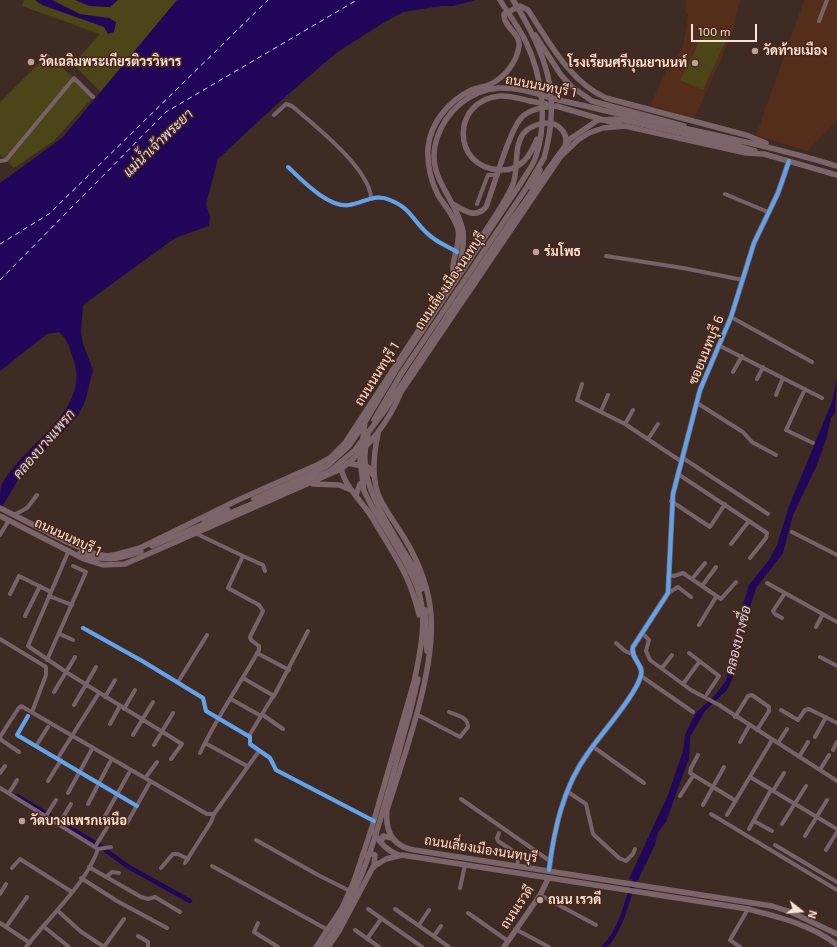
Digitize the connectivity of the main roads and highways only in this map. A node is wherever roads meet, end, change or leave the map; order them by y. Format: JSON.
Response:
{"nodes":[{"id":1,"x":500,"y":0,"type":"edge"},
{"id":2,"x":513,"y":0,"type":"edge"},
{"id":3,"x":533,"y":34,"type":"junction"},
{"id":4,"x":558,"y":106,"type":"junction"},
{"id":5,"x":625,"y":126,"type":"junction"},
{"id":6,"x":695,"y":130,"type":"junction"},
{"id":7,"x":540,"y":133,"type":"junction"},
{"id":8,"x":788,"y":152,"type":"junction"},
{"id":9,"x":764,"y":154,"type":"junction"},
{"id":10,"x":561,"y":156,"type":"junction"},
{"id":11,"x":544,"y":158,"type":"junction"},
{"id":12,"x":789,"y":161,"type":"junction"},
{"id":13,"x":837,"y":166,"type":"edge"},
{"id":14,"x":837,"y":175,"type":"edge"},
{"id":15,"x":453,"y":204,"type":"junction"},
{"id":16,"x":513,"y":218,"type":"junction"},
{"id":17,"x":460,"y":267,"type":"junction"},
{"id":18,"x":453,"y":274,"type":"junction"},
{"id":19,"x":384,"y":382,"type":"junction"},
{"id":20,"x":402,"y":392,"type":"junction"},
{"id":21,"x":365,"y":422,"type":"junction"},
{"id":22,"x":379,"y":434,"type":"junction"},
{"id":23,"x":345,"y":443,"type":"junction"},
{"id":24,"x":341,"y":462,"type":"junction"},
{"id":25,"x":348,"y":463,"type":"junction"},
{"id":26,"x":341,"y":469,"type":"junction"},
{"id":27,"x":303,"y":472,"type":"junction"},
{"id":28,"x":376,"y":483,"type":"junction"},
{"id":29,"x":307,"y":484,"type":"junction"},
{"id":30,"x":351,"y":490,"type":"junction"},
{"id":31,"x":377,"y":492,"type":"junction"},
{"id":32,"x":356,"y":495,"type":"junction"},
{"id":33,"x":2,"y":509,"type":"edge"},
{"id":34,"x":0,"y":516,"type":"edge"},
{"id":35,"x":153,"y":544,"type":"junction"},
{"id":36,"x":398,"y":546,"type":"junction"},
{"id":37,"x":69,"y":550,"type":"junction"},
{"id":38,"x":421,"y":625,"type":"junction"},
{"id":39,"x":426,"y":631,"type":"junction"},
{"id":40,"x":427,"y":665,"type":"junction"},
{"id":41,"x":372,"y":828,"type":"junction"},
{"id":42,"x":392,"y":838,"type":"junction"},
{"id":43,"x":380,"y":842,"type":"junction"},
{"id":44,"x":402,"y":855,"type":"junction"},
{"id":45,"x":362,"y":860,"type":"junction"},
{"id":46,"x":373,"y":867,"type":"junction"},
{"id":47,"x":549,"y":870,"type":"junction"},
{"id":48,"x":548,"y":878,"type":"junction"},
{"id":49,"x":837,"y":934,"type":"edge"},
{"id":50,"x":837,"y":945,"type":"edge"},
{"id":51,"x":316,"y":947,"type":"edge"},
{"id":52,"x":322,"y":947,"type":"edge"},
{"id":53,"x":328,"y":947,"type":"edge"},
{"id":54,"x":504,"y":947,"type":"edge"}],
"edges":[{"from":1,"to":7,"type":"main road","name":"ถนนเลี่ยงเมืองนนทบุรี","bridge":true},
{"from":2,"to":3,"type":"main road","bridge":true},
{"from":3,"to":6,"type":"main road","bridge":true},
{"from":3,"to":11,"type":"main road","bridge":true},
{"from":4,"to":5,"type":"main road"},
{"from":4,"to":7,"type":"main road","bridge":true},
{"from":4,"to":15,"type":"main road"},
{"from":5,"to":9,"type":"main road","name":"ถนนนนทบุรี 1"},
{"from":5,"to":10,"type":"main road","name":"ถนนนนทบุรี 1"},
{"from":6,"to":8,"type":"main road","name":"ถนนนนทบุรี 1"},
{"from":6,"to":15,"type":"main road","name":"ถนนนนทบุรี 1"},
{"from":7,"to":21,"type":"main road","name":"ถนนเลี่ยงเมืองนนทบุรี","bridge":true},
{"from":8,"to":13,"type":"main road","name":"ถนนนนทบุรี 1"},
{"from":8,"to":18,"type":"main road"},
{"from":9,"to":12,"type":"main road","name":"ถนนนนทบุรี 1"},
{"from":9,"to":16,"type":"main road","bridge":true},
{"from":10,"to":17,"type":"main road"},
{"from":10,"to":20,"type":"main road","name":"ถนนนนทบุรี 1"},
{"from":11,"to":16,"type":"main road","bridge":true},
{"from":11,"to":36,"type":"main road","name":"ถนนเลี่ยงเมืองนนทบุรี","bridge":true},
{"from":12,"to":14,"type":"main road","name":"ถนนนนทบุรี 1"},
{"from":12,"to":47,"type":"main road","name":"ซอยนนทบุรี 6"},
{"from":15,"to":17,"type":"main road","name":"ถนนนนทบุรี 1"},
{"from":16,"to":35,"type":"main road","bridge":true},
{"from":17,"to":18,"type":"main road","name":"ถนนนนทบุรี 1"},
{"from":18,"to":19,"type":"main road","name":"ถนนนนทบุรี 1"},
{"from":19,"to":20,"type":"main road"},
{"from":19,"to":23,"type":"main road","name":"ถนนนนทบุรี 1"},
{"from":20,"to":22,"type":"main road","name":"ถนนนนทบุรี 1"},
{"from":21,"to":35,"type":"main road","bridge":true},
{"from":21,"to":36,"type":"main road","name":"ถนนเลี่ยงเมืองนนทบุรี","bridge":true},
{"from":22,"to":25,"type":"main road","name":"ถนนนนทบุรี 1"},
{"from":22,"to":28,"type":"main road","name":"ถนนเลี่ยงเมืองนนทบุรี"},
{"from":23,"to":24,"type":"main road","name":"ถนนเลี่ยงเมืองนนทบุรี"},
{"from":23,"to":27,"type":"main road","name":"ถนนนนทบุรี 1"},
{"from":24,"to":25,"type":"main road","name":"ถนนนนทบุรี 1"},
{"from":24,"to":26,"type":"main road","name":"ถนนเลี่ยงเมืองนนทบุรี"},
{"from":24,"to":27,"type":"main road","name":"ถนนนนทบุรี 1"},
{"from":25,"to":26,"type":"main road","name":"ถนนนนทบุรี 1"},
{"from":25,"to":28,"type":"main road","name":"ถนนนนทบุรี 1"},
{"from":26,"to":29,"type":"main road","name":"ถนนนนทบุรี 1"},
{"from":26,"to":30,"type":"main road","name":"ถนนเลี่ยงเมืองนนทบุรี"},
{"from":27,"to":35,"type":"main road","name":"ถนนนนทบุรี 1"},
{"from":28,"to":31,"type":"main road","name":"ถนนเลี่ยงเมืองนนทบุรี"},
{"from":29,"to":30,"type":"main road"},
{"from":29,"to":37,"type":"main road","name":"ถนนนนทบุรี 1"},
{"from":30,"to":32,"type":"main road","name":"ถนนเลี่ยงเมืองนนทบุรี"},
{"from":31,"to":32,"type":"main road"},
{"from":31,"to":40,"type":"main road","name":"ถนนเลี่ยงเมืองนนทบุรี"},
{"from":32,"to":38,"type":"main road","name":"ถนนเลี่ยงเมืองนนทบุรี"},
{"from":33,"to":35,"type":"main road","name":"ถนนนนทบุรี 1"},
{"from":34,"to":37,"type":"main road","name":"ถนนนนทบุรี 1"},
{"from":35,"to":37,"type":"main road"},
{"from":36,"to":38,"type":"main road","name":"ถนนเลี่ยงเมืองนนทบุรี"},
{"from":36,"to":39,"type":"main road","name":"ถนนเลี่ยงเมืองนนทบุรี"},
{"from":38,"to":41,"type":"main road","name":"ถนนเลี่ยงเมืองนนทบุรี"},
{"from":39,"to":40,"type":"main road","name":"ถนนเลี่ยงเมืองนนทบุรี"},
{"from":39,"to":52,"type":"main road","bridge":true},
{"from":40,"to":42,"type":"main road","name":"ถนนเลี่ยงเมืองนนทบุรี"},
{"from":41,"to":43,"type":"main road","name":"ถนนเลี่ยงเมืองนนทบุรี"},
{"from":41,"to":45,"type":"main road","name":"ถนนเลี่ยงเมืองนนทบุรี"},
{"from":42,"to":43,"type":"main road"},
{"from":42,"to":47,"type":"main road","name":"ถนนเลี่ยงเมืองนนทบุรี"},
{"from":43,"to":44,"type":"main road","name":"ถนนเลี่ยงเมืองนนทบุรี"},
{"from":44,"to":46,"type":"main road","name":"ถนนเลี่ยงเมืองนนทบุรี"},
{"from":44,"to":48,"type":"main road","name":"ถนนเลี่ยงเมืองนนทบุรี"},
{"from":45,"to":46,"type":"main road"},
{"from":45,"to":51,"type":"main road","name":"ถนนเลี่ยงเมืองนนทบุรี"},
{"from":46,"to":53,"type":"main road"},
{"from":47,"to":49,"type":"main road","name":"ถนนเลี่ยงเมืองนนทบุรี"},
{"from":48,"to":50,"type":"main road","name":"ถนนเลี่ยงเมืองนนทบุรี"},
{"from":48,"to":54,"type":"main road","name":"ถนนเรวดี"}]}
